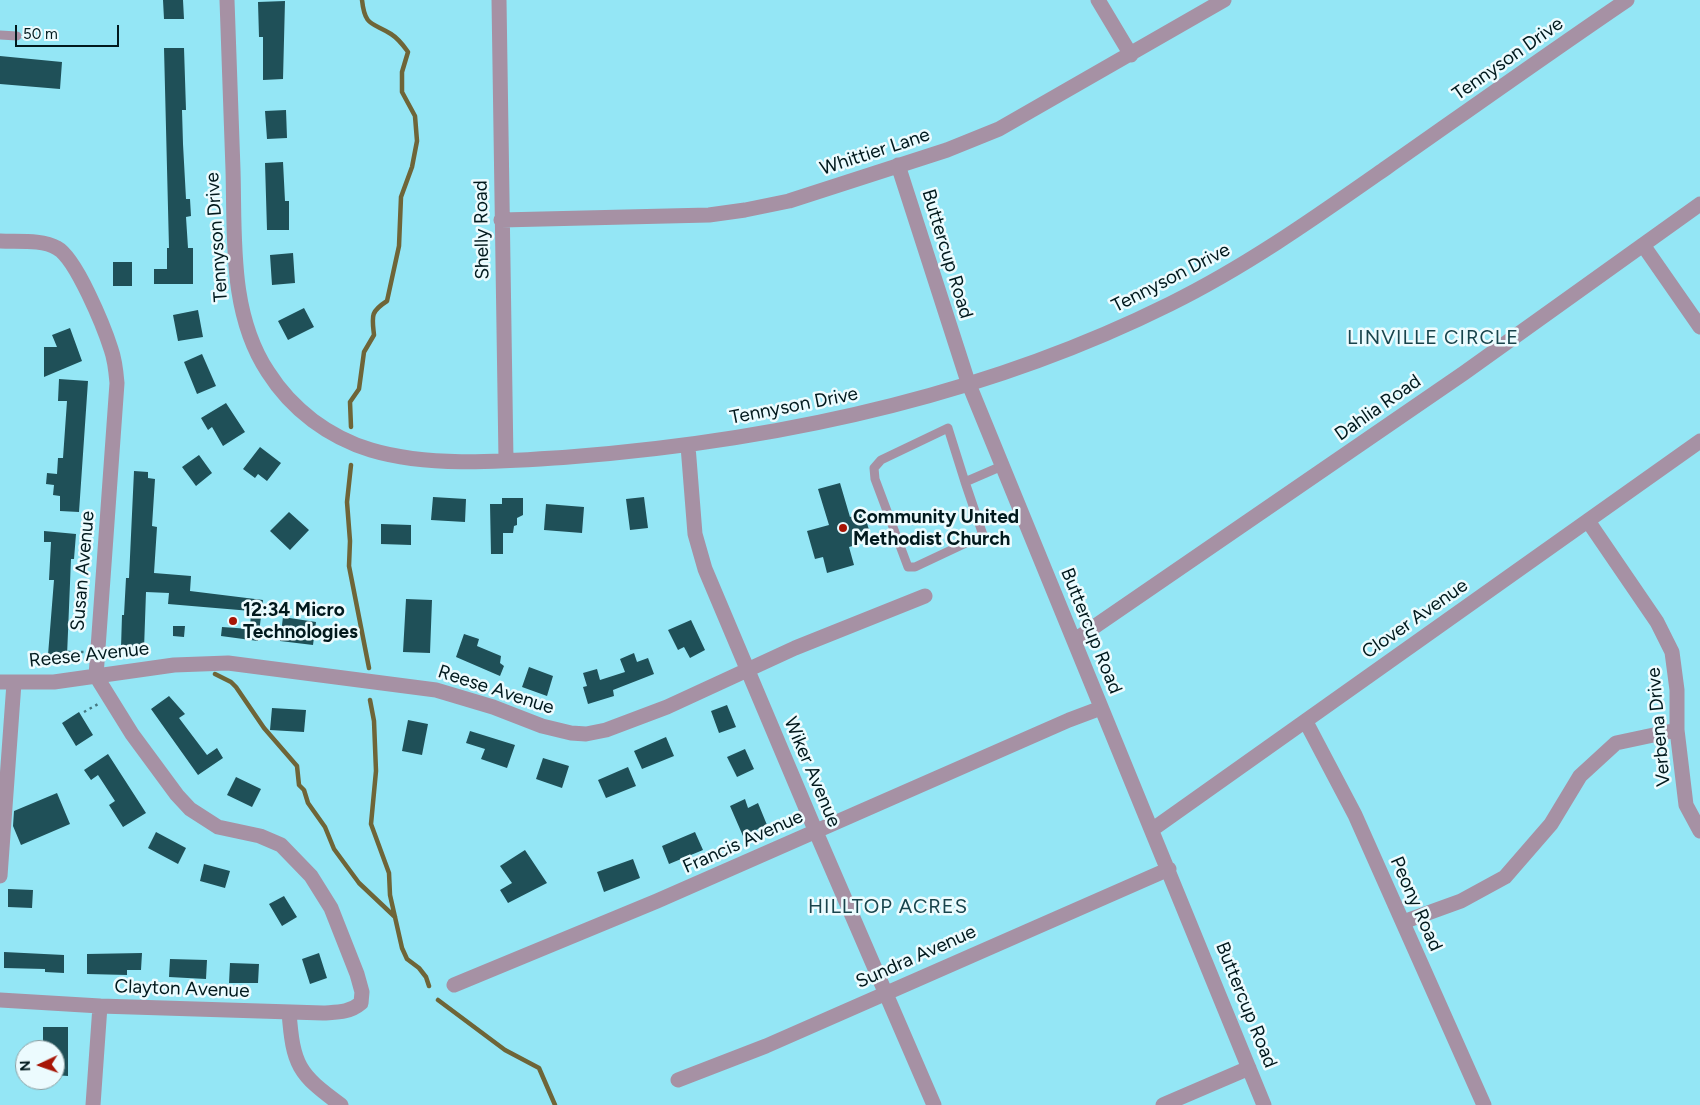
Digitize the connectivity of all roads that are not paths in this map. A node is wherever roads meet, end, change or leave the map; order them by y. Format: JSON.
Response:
{"nodes":[{"id":1,"x":227,"y":0,"type":"edge"},
{"id":2,"x":499,"y":0,"type":"edge"},
{"id":3,"x":1098,"y":0,"type":"edge"},
{"id":4,"x":1224,"y":0,"type":"edge"},
{"id":5,"x":1626,"y":0,"type":"edge"},
{"id":6,"x":1608,"y":5,"type":"edge"},
{"id":7,"x":0,"y":35,"type":"edge"},
{"id":8,"x":17,"y":36,"type":"dead end"},
{"id":9,"x":1131,"y":55,"type":"junction"},
{"id":10,"x":898,"y":165,"type":"junction"},
{"id":11,"x":1700,"y":204,"type":"edge"},
{"id":12,"x":501,"y":220,"type":"junction"},
{"id":13,"x":0,"y":241,"type":"edge"},
{"id":14,"x":1643,"y":245,"type":"junction"},
{"id":15,"x":1700,"y":327,"type":"edge"},
{"id":16,"x":968,"y":382,"type":"junction"},
{"id":17,"x":1700,"y":441,"type":"edge"},
{"id":18,"x":688,"y":446,"type":"junction"},
{"id":19,"x":506,"y":460,"type":"junction"},
{"id":20,"x":1002,"y":466,"type":"junction"},
{"id":21,"x":965,"y":482,"type":"junction"},
{"id":22,"x":1588,"y":521,"type":"junction"},
{"id":23,"x":925,"y":596,"type":"dead end"},
{"id":24,"x":1075,"y":640,"type":"junction"},
{"id":25,"x":748,"y":669,"type":"junction"},
{"id":26,"x":96,"y":676,"type":"junction"},
{"id":27,"x":7,"y":683,"type":"edge"},
{"id":28,"x":1101,"y":708,"type":"junction"},
{"id":29,"x":1306,"y":722,"type":"junction"},
{"id":30,"x":1676,"y":730,"type":"junction"},
{"id":31,"x":1153,"y":829,"type":"junction"},
{"id":32,"x":1700,"y":831,"type":"edge"},
{"id":33,"x":816,"y":832,"type":"junction"},
{"id":34,"x":1169,"y":869,"type":"junction"},
{"id":35,"x":0,"y":876,"type":"edge"},
{"id":36,"x":1403,"y":922,"type":"junction"},
{"id":37,"x":454,"y":985,"type":"dead end"},
{"id":38,"x":886,"y":992,"type":"junction"},
{"id":39,"x":0,"y":1000,"type":"edge"},
{"id":40,"x":100,"y":1006,"type":"junction"},
{"id":41,"x":289,"y":1012,"type":"junction"},
{"id":42,"x":1249,"y":1068,"type":"junction"},
{"id":43,"x":678,"y":1080,"type":"dead end"},
{"id":44,"x":93,"y":1105,"type":"edge"},
{"id":45,"x":341,"y":1105,"type":"edge"},
{"id":46,"x":934,"y":1105,"type":"edge"},
{"id":47,"x":1163,"y":1105,"type":"edge"},
{"id":48,"x":1264,"y":1105,"type":"edge"},
{"id":49,"x":1484,"y":1105,"type":"edge"}],
"edges":[{"from":1,"to":19,"type":"street","name":"Tennyson Drive"},
{"from":2,"to":12,"type":"street","name":"Shelly Road"},
{"from":3,"to":9,"type":"street"},
{"from":4,"to":9,"type":"street","name":"Whittier Lane"},
{"from":5,"to":6,"type":"street","name":"Tennyson Drive"},
{"from":6,"to":16,"type":"street","name":"Tennyson Drive"},
{"from":7,"to":8,"type":"lane"},
{"from":9,"to":10,"type":"street","name":"Whittier Lane"},
{"from":10,"to":12,"type":"street","name":"Whittier Lane"},
{"from":10,"to":16,"type":"street","name":"Buttercup Road"},
{"from":11,"to":14,"type":"street","name":"Dahlia Road"},
{"from":12,"to":19,"type":"street","name":"Shelly Road"},
{"from":13,"to":26,"type":"street","name":"Susan Avenue"},
{"from":14,"to":15,"type":"street"},
{"from":14,"to":24,"type":"street","name":"Dahlia Road"},
{"from":16,"to":18,"type":"street","name":"Tennyson Drive"},
{"from":16,"to":20,"type":"street","name":"Buttercup Road"},
{"from":17,"to":22,"type":"street","name":"Clover Avenue"},
{"from":18,"to":19,"type":"street","name":"Tennyson Drive"},
{"from":18,"to":25,"type":"street","name":"Wiker Avenue"},
{"from":20,"to":21,"type":"lane"},
{"from":20,"to":24,"type":"street","name":"Buttercup Road"},
{"from":21,"to":21,"type":"lane"},
{"from":22,"to":29,"type":"street","name":"Clover Avenue"},
{"from":22,"to":30,"type":"street","name":"Verbena Drive"},
{"from":23,"to":25,"type":"street","name":"Reese Avenue"},
{"from":24,"to":28,"type":"street","name":"Buttercup Road"},
{"from":25,"to":26,"type":"street","name":"Reese Avenue"},
{"from":25,"to":33,"type":"street","name":"Wiker Avenue"},
{"from":26,"to":27,"type":"street","name":"Reese Avenue"},
{"from":26,"to":41,"type":"street","name":"Clayton Avenue"},
{"from":27,"to":35,"type":"street"},
{"from":28,"to":31,"type":"street","name":"Buttercup Road"},
{"from":28,"to":33,"type":"street","name":"Francis Avenue"},
{"from":29,"to":31,"type":"street","name":"Clover Avenue"},
{"from":29,"to":36,"type":"street","name":"Peony Road"},
{"from":30,"to":32,"type":"street","name":"Verbena Drive"},
{"from":30,"to":36,"type":"street"},
{"from":31,"to":34,"type":"street","name":"Buttercup Road"},
{"from":33,"to":37,"type":"street","name":"Francis Avenue"},
{"from":33,"to":38,"type":"street","name":"Wiker Avenue"},
{"from":34,"to":38,"type":"street","name":"Sundra Avenue"},
{"from":34,"to":42,"type":"street","name":"Buttercup Road"},
{"from":36,"to":49,"type":"street","name":"Peony Road"},
{"from":38,"to":43,"type":"street","name":"Sundra Avenue"},
{"from":38,"to":46,"type":"street","name":"Wiker Avenue"},
{"from":39,"to":40,"type":"street","name":"Clayton Avenue"},
{"from":40,"to":41,"type":"street","name":"Clayton Avenue"},
{"from":40,"to":44,"type":"street"},
{"from":41,"to":45,"type":"street"},
{"from":42,"to":47,"type":"street"},
{"from":42,"to":48,"type":"street","name":"Buttercup Road"}]}
